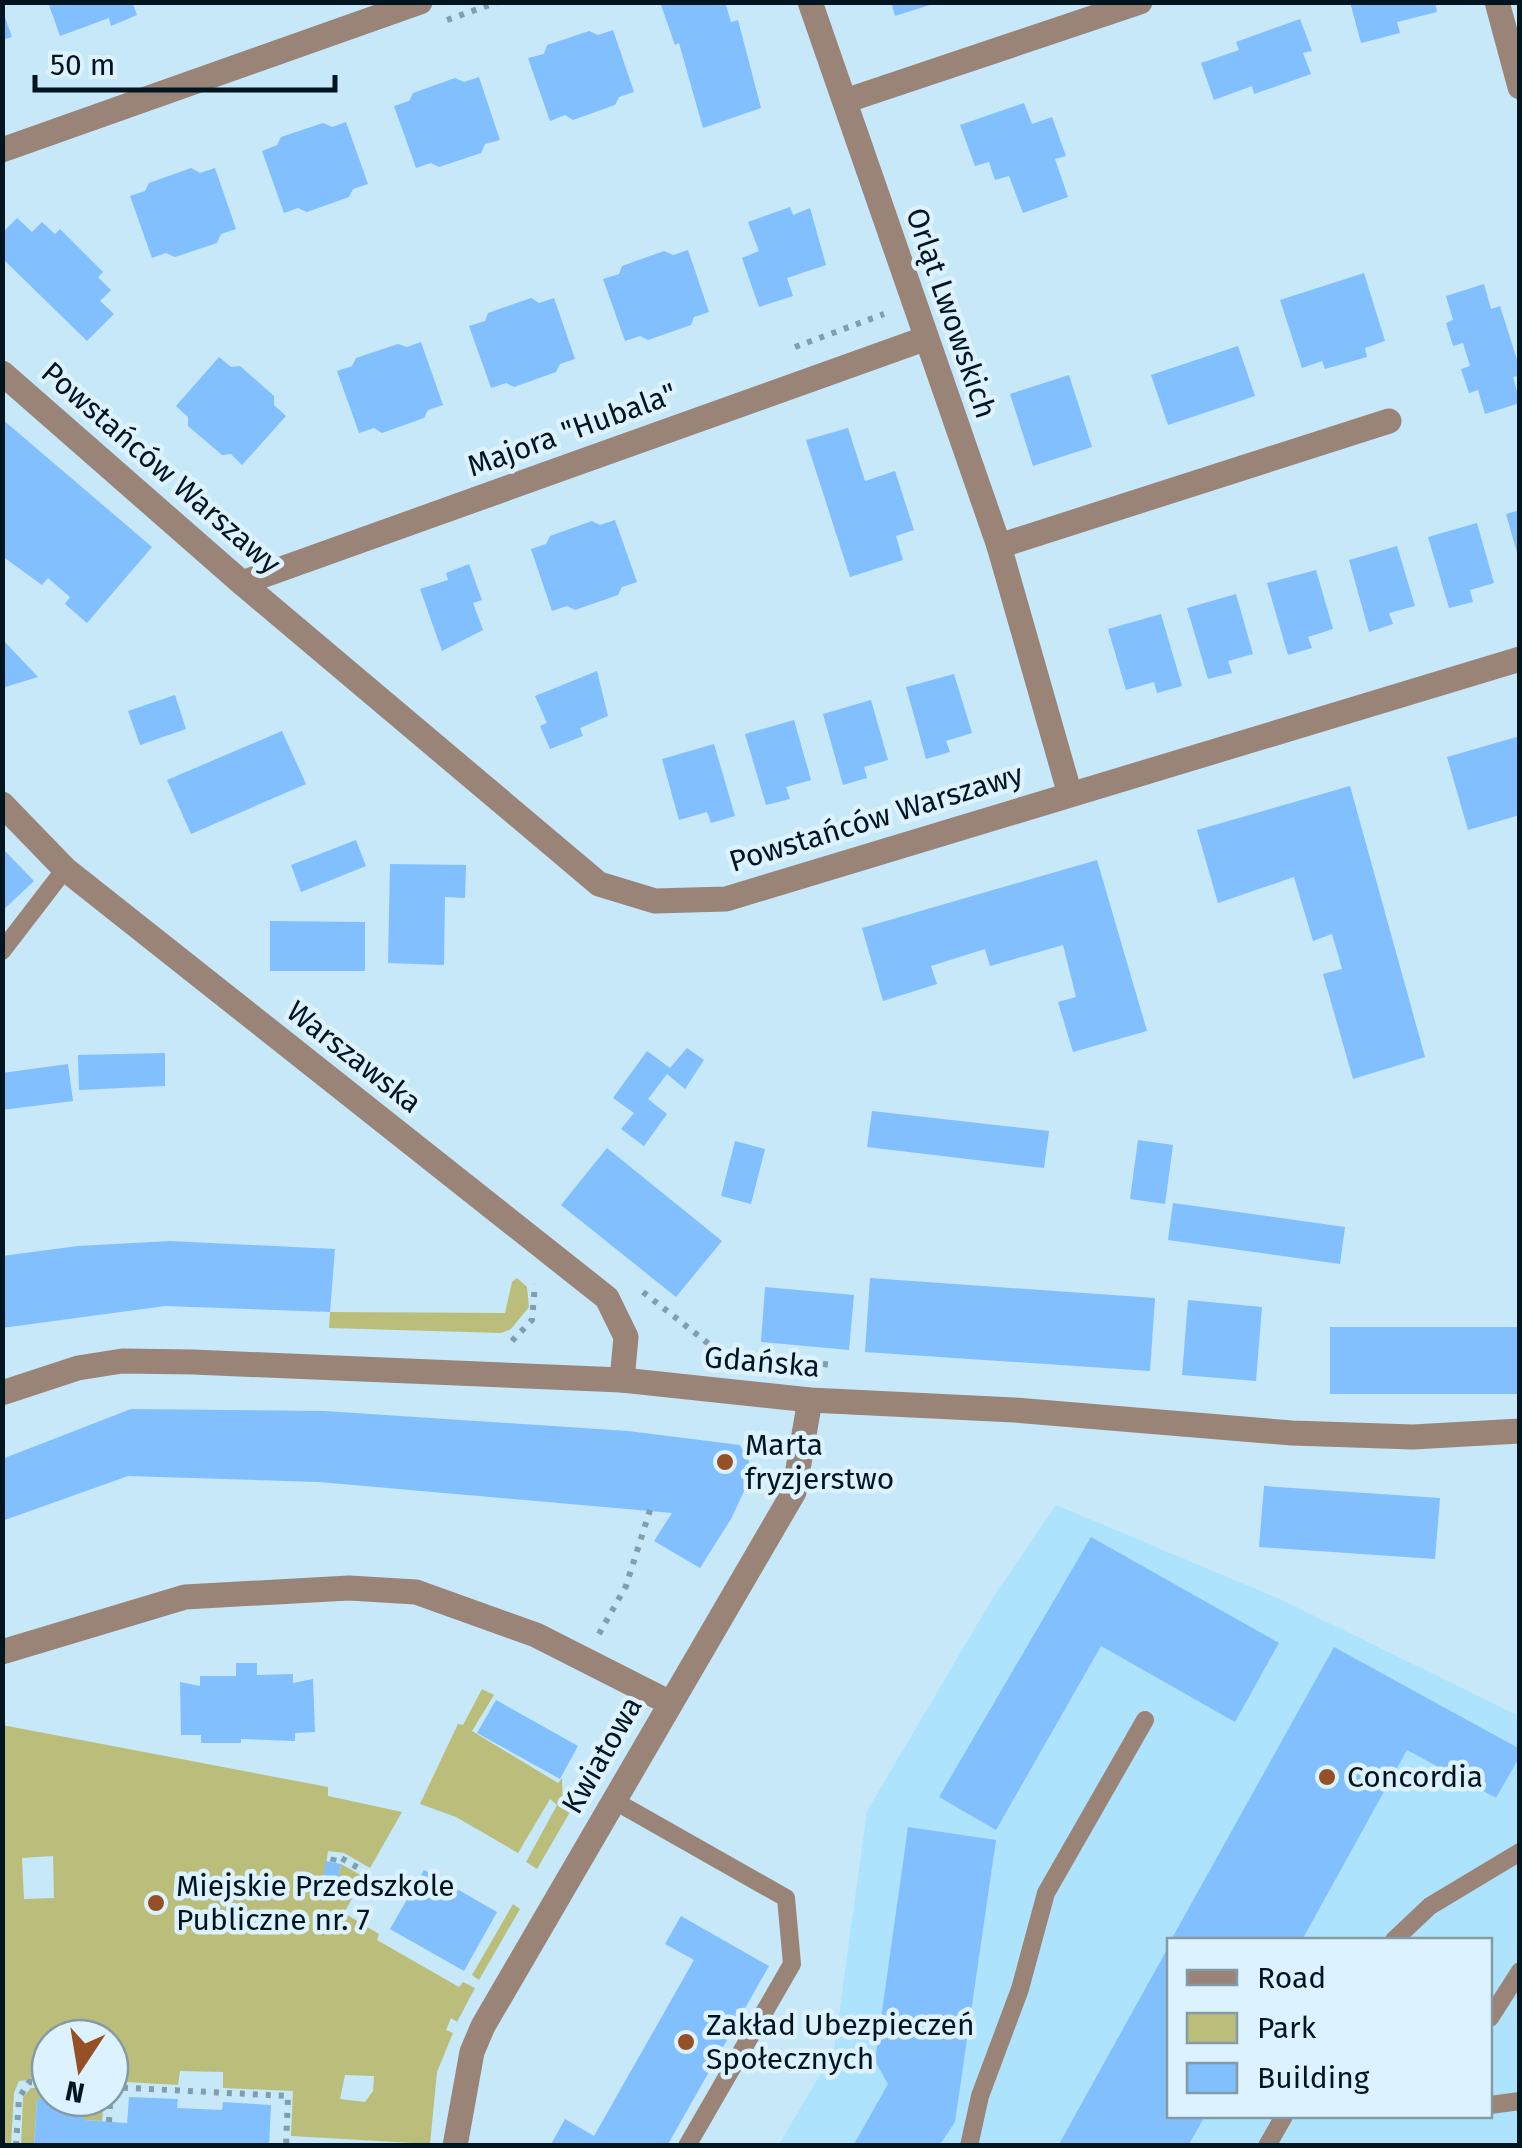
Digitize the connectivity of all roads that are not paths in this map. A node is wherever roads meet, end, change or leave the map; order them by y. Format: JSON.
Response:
{"nodes":[{"id":1,"x":420,"y":2,"type":"edge"},
{"id":2,"x":810,"y":2,"type":"edge"},
{"id":3,"x":1140,"y":2,"type":"edge"},
{"id":4,"x":1497,"y":2,"type":"edge"},
{"id":5,"x":380,"y":10,"type":"edge"},
{"id":6,"x":1520,"y":87,"type":"edge"},
{"id":7,"x":845,"y":100,"type":"junction"},
{"id":8,"x":2,"y":150,"type":"edge"},
{"id":9,"x":924,"y":339,"type":"junction"},
{"id":10,"x":2,"y":373,"type":"edge"},
{"id":11,"x":1389,"y":421,"type":"dead end"},
{"id":12,"x":1000,"y":546,"type":"junction"},
{"id":13,"x":242,"y":583,"type":"junction"},
{"id":14,"x":1520,"y":658,"type":"edge"},
{"id":15,"x":1070,"y":792,"type":"junction"},
{"id":16,"x":2,"y":804,"type":"edge"},
{"id":17,"x":65,"y":869,"type":"junction"},
{"id":18,"x":2,"y":952,"type":"edge"},
{"id":19,"x":622,"y":1380,"type":"junction"},
{"id":20,"x":2,"y":1393,"type":"edge"},
{"id":21,"x":810,"y":1400,"type":"junction"},
{"id":22,"x":1520,"y":1431,"type":"edge"},
{"id":23,"x":2,"y":1652,"type":"edge"},
{"id":24,"x":670,"y":1702,"type":"junction"},
{"id":25,"x":1145,"y":1720,"type":"dead end"},
{"id":26,"x":614,"y":1800,"type":"junction"},
{"id":27,"x":1520,"y":1852,"type":"edge"},
{"id":28,"x":1396,"y":1938,"type":"edge"},
{"id":29,"x":1520,"y":1970,"type":"edge"},
{"id":30,"x":1492,"y":2015,"type":"edge"},
{"id":31,"x":1520,"y":2102,"type":"edge"},
{"id":32,"x":1492,"y":2105,"type":"edge"},
{"id":33,"x":1283,"y":2118,"type":"edge"},
{"id":34,"x":455,"y":2146,"type":"edge"},
{"id":35,"x":686,"y":2146,"type":"edge"},
{"id":36,"x":969,"y":2146,"type":"edge"},
{"id":37,"x":1268,"y":2146,"type":"edge"}],
"edges":[{"from":1,"to":5,"type":"street"},
{"from":2,"to":7,"type":"street","name":"Orląt Lwowskich"},
{"from":3,"to":7,"type":"street"},
{"from":4,"to":6,"type":"street"},
{"from":5,"to":8,"type":"street"},
{"from":7,"to":9,"type":"street","name":"Orląt Lwowskich"},
{"from":9,"to":12,"type":"street","name":"Orląt Lwowskich"},
{"from":9,"to":13,"type":"street","name":"Majora \"Hubala\""},
{"from":10,"to":13,"type":"street","name":"Powstańców Warszawy"},
{"from":11,"to":12,"type":"street"},
{"from":12,"to":15,"type":"street","name":"Orląt Lwowskich"},
{"from":13,"to":15,"type":"street","name":"Powstańców Warszawy"},
{"from":14,"to":15,"type":"street","name":"Powstańców Warszawy"},
{"from":16,"to":17,"type":"street","name":"Warszawska"},
{"from":17,"to":18,"type":"lane"},
{"from":17,"to":19,"type":"street","name":"Warszawska"},
{"from":19,"to":20,"type":"street","name":"Gdańska"},
{"from":19,"to":21,"type":"street","name":"Gdańska"},
{"from":21,"to":22,"type":"street","name":"Gdańska"},
{"from":21,"to":24,"type":"street","name":"Kwiatowa"},
{"from":23,"to":24,"type":"street"},
{"from":24,"to":26,"type":"street","name":"Kwiatowa"},
{"from":25,"to":36,"type":"lane"},
{"from":26,"to":34,"type":"street","name":"Kwiatowa"},
{"from":26,"to":35,"type":"lane"},
{"from":27,"to":28,"type":"lane"},
{"from":29,"to":30,"type":"lane"},
{"from":31,"to":32,"type":"lane"},
{"from":33,"to":37,"type":"lane"}]}
